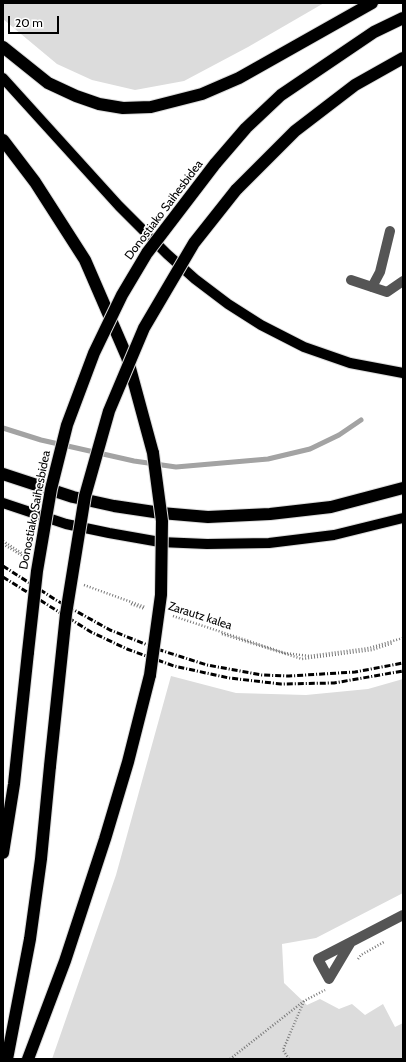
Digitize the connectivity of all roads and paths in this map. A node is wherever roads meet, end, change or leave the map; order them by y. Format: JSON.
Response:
{"nodes":[{"id":1,"x":372,"y":3,"type":"edge"},
{"id":2,"x":403,"y":18,"type":"edge"},
{"id":3,"x":3,"y":46,"type":"edge"},
{"id":4,"x":403,"y":58,"type":"edge"},
{"id":5,"x":3,"y":78,"type":"edge"},
{"id":6,"x":3,"y":140,"type":"edge"},
{"id":7,"x":390,"y":231,"type":"dead end"},
{"id":8,"x":351,"y":280,"type":"dead end"},
{"id":9,"x":403,"y":281,"type":"edge"},
{"id":10,"x":372,"y":287,"type":"junction"},
{"id":11,"x":403,"y":372,"type":"edge"},
{"id":12,"x":3,"y":474,"type":"edge"},
{"id":13,"x":403,"y":488,"type":"edge"},
{"id":14,"x":3,"y":503,"type":"edge"},
{"id":15,"x":403,"y":518,"type":"edge"},
{"id":16,"x":3,"y":541,"type":"edge"},
{"id":17,"x":3,"y":544,"type":"edge"},
{"id":18,"x":77,"y":583,"type":"dead end"},
{"id":19,"x":151,"y":610,"type":"dead end"},
{"id":20,"x":167,"y":614,"type":"dead end"},
{"id":21,"x":172,"y":618,"type":"dead end"},
{"id":22,"x":403,"y":639,"type":"edge"},
{"id":23,"x":3,"y":852,"type":"edge"},
{"id":24,"x":403,"y":915,"type":"edge"},
{"id":25,"x":350,"y":942,"type":"dead end"},
{"id":26,"x":7,"y":1059,"type":"edge"},
{"id":27,"x":28,"y":1059,"type":"edge"},
{"id":28,"x":230,"y":1059,"type":"edge"},
{"id":29,"x":289,"y":1059,"type":"edge"}],
"edges":[{"from":1,"to":3,"type":"highway"},
{"from":2,"to":23,"type":"highway","name":"Donostiako Saihesbidea","bridge":true},
{"from":4,"to":26,"type":"highway","bridge":true},
{"from":5,"to":11,"type":"main road"},
{"from":6,"to":27,"type":"highway","bridge":true},
{"from":7,"to":10,"type":"street"},
{"from":8,"to":10,"type":"street"},
{"from":9,"to":10,"type":"street"},
{"from":12,"to":13,"type":"highway"},
{"from":14,"to":15,"type":"main road"},
{"from":16,"to":17,"type":"path"},
{"from":18,"to":19,"type":"path"},
{"from":20,"to":22,"type":"path","name":"Zarautz kalea"},
{"from":21,"to":22,"type":"path"},
{"from":24,"to":25,"type":"street"},
{"from":28,"to":29,"type":"path"}]}
